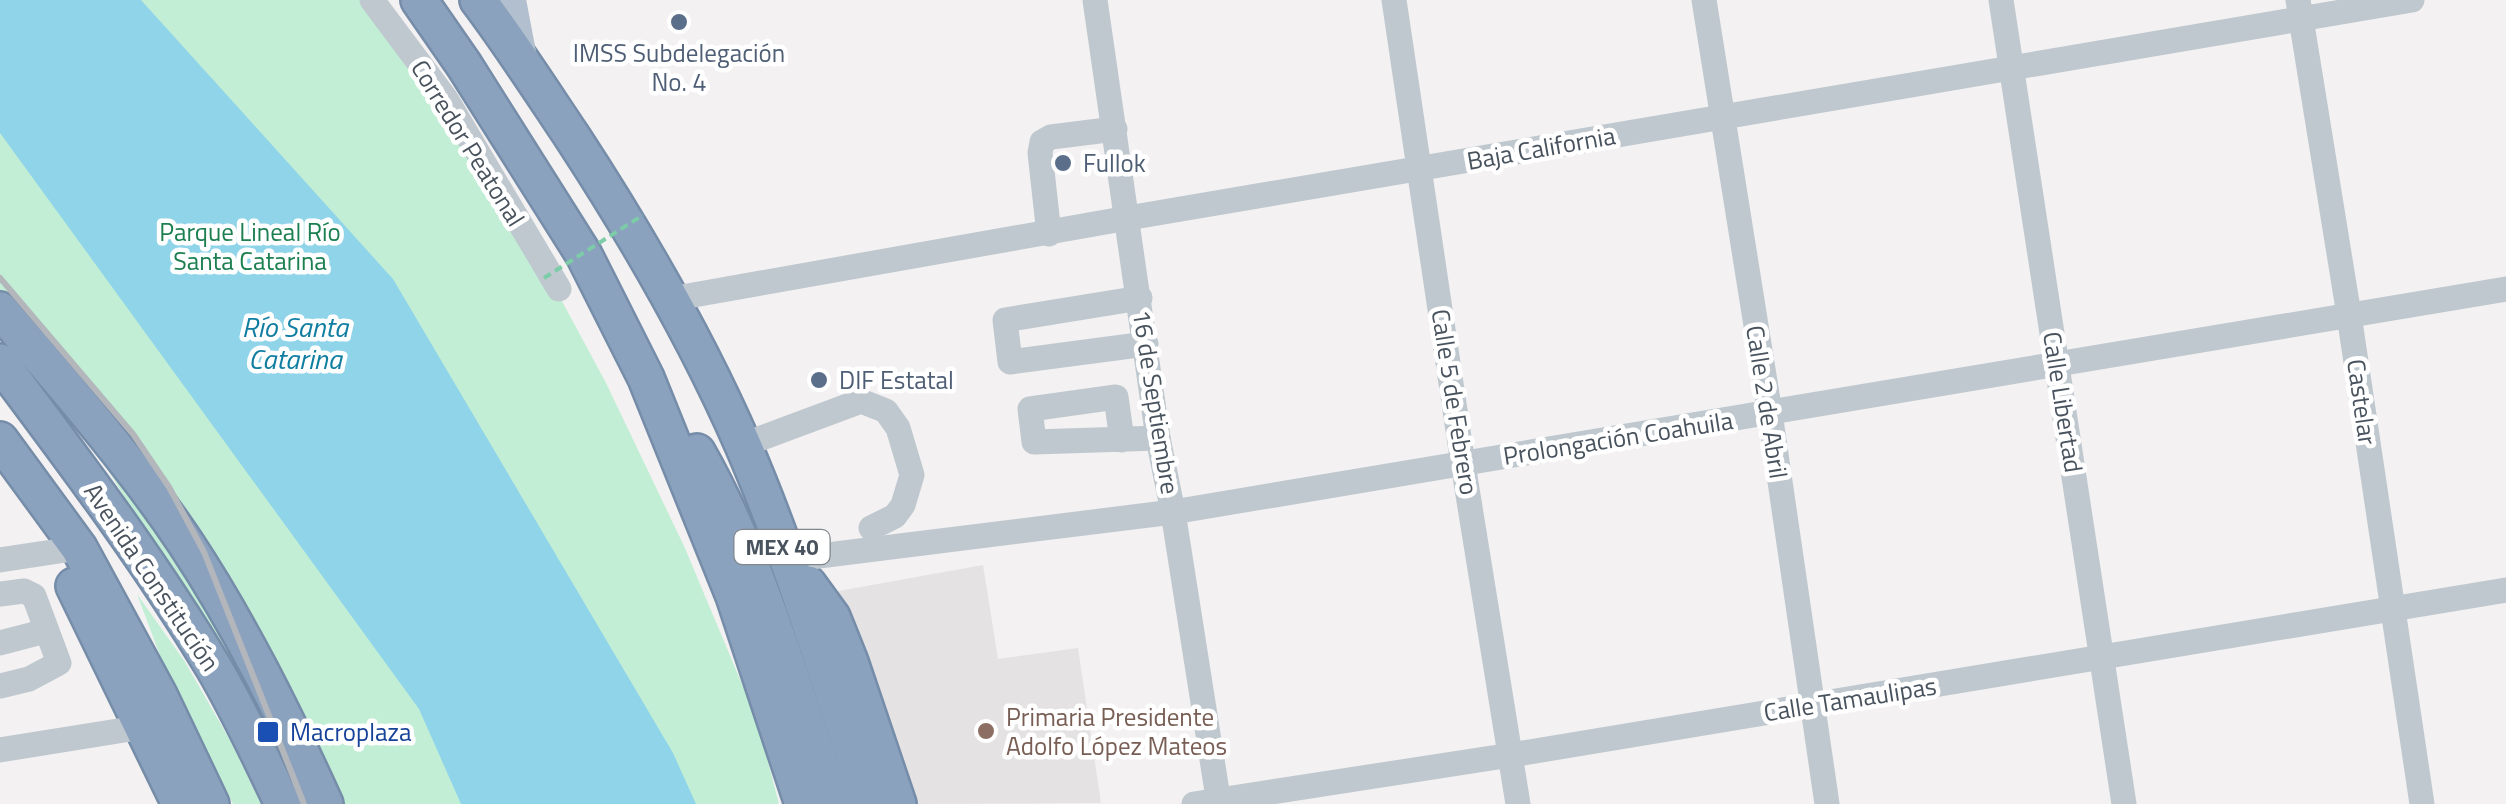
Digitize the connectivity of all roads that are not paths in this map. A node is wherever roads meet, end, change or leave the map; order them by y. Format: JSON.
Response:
{"nodes":[{"id":1,"x":372,"y":0,"type":"edge"},
{"id":2,"x":419,"y":0,"type":"edge"},
{"id":3,"x":478,"y":0,"type":"edge"},
{"id":4,"x":512,"y":0,"type":"edge"},
{"id":5,"x":1095,"y":0,"type":"edge"},
{"id":6,"x":1394,"y":0,"type":"edge"},
{"id":7,"x":1704,"y":0,"type":"edge"},
{"id":8,"x":2002,"y":0,"type":"edge"},
{"id":9,"x":2412,"y":0,"type":"edge"},
{"id":10,"x":2300,"y":10,"type":"edge"},
{"id":11,"x":522,"y":61,"type":"junction"},
{"id":12,"x":2012,"y":67,"type":"junction"},
{"id":13,"x":1722,"y":117,"type":"junction"},
{"id":14,"x":1115,"y":129,"type":"junction"},
{"id":15,"x":1420,"y":169,"type":"junction"},
{"id":16,"x":1128,"y":218,"type":"junction"},
{"id":17,"x":1049,"y":234,"type":"junction"},
{"id":18,"x":552,"y":284,"type":"road end"},
{"id":19,"x":2506,"y":289,"type":"edge"},
{"id":20,"x":1140,"y":298,"type":"junction"},
{"id":21,"x":672,"y":299,"type":"junction"},
{"id":22,"x":0,"y":310,"type":"edge"},
{"id":23,"x":2350,"y":315,"type":"junction"},
{"id":24,"x":1146,"y":344,"type":"junction"},
{"id":25,"x":0,"y":362,"type":"edge"},
{"id":26,"x":2058,"y":362,"type":"junction"},
{"id":27,"x":646,"y":378,"type":"junction"},
{"id":28,"x":1770,"y":413,"type":"junction"},
{"id":29,"x":1158,"y":438,"type":"junction"},
{"id":30,"x":0,"y":440,"type":"edge"},
{"id":31,"x":1122,"y":440,"type":"dead end"},
{"id":32,"x":742,"y":445,"type":"junction"},
{"id":33,"x":1464,"y":464,"type":"junction"},
{"id":34,"x":11,"y":475,"type":"edge"},
{"id":35,"x":1173,"y":512,"type":"junction"},
{"id":36,"x":871,"y":528,"type":"dead end"},
{"id":37,"x":68,"y":550,"type":"junction"},
{"id":38,"x":0,"y":560,"type":"edge"},
{"id":39,"x":788,"y":563,"type":"junction"},
{"id":40,"x":2506,"y":590,"type":"edge"},
{"id":41,"x":0,"y":594,"type":"edge"},
{"id":42,"x":2393,"y":609,"type":"junction"},
{"id":43,"x":46,"y":631,"type":"junction"},
{"id":44,"x":0,"y":643,"type":"edge"},
{"id":45,"x":2102,"y":658,"type":"junction"},
{"id":46,"x":0,"y":686,"type":"edge"},
{"id":47,"x":1812,"y":705,"type":"junction"},
{"id":48,"x":143,"y":727,"type":"junction"},
{"id":49,"x":0,"y":750,"type":"edge"},
{"id":50,"x":1510,"y":755,"type":"junction"},
{"id":51,"x":1210,"y":803,"type":"edge"},
{"id":52,"x":180,"y":804,"type":"edge"},
{"id":53,"x":211,"y":804,"type":"edge"},
{"id":54,"x":283,"y":804,"type":"edge"},
{"id":55,"x":325,"y":804,"type":"edge"},
{"id":56,"x":803,"y":804,"type":"edge"},
{"id":57,"x":834,"y":804,"type":"edge"},
{"id":58,"x":870,"y":804,"type":"edge"},
{"id":59,"x":898,"y":804,"type":"edge"},
{"id":60,"x":1518,"y":804,"type":"edge"},
{"id":61,"x":1827,"y":804,"type":"edge"},
{"id":62,"x":2124,"y":804,"type":"edge"},
{"id":63,"x":2422,"y":804,"type":"edge"}],
"edges":[{"from":1,"to":18,"type":"street","name":"Corredor Peatonal"},
{"from":2,"to":27,"type":"highway","number":"MEX 40"},
{"from":3,"to":11,"type":"highway","number":"MEX 40"},
{"from":4,"to":11,"type":"main road"},
{"from":5,"to":14,"type":"street","name":"16 de Septiembre"},
{"from":6,"to":15,"type":"street","name":"Calle 5 de Febrero"},
{"from":7,"to":13,"type":"street","name":"Calle 2 de Abril"},
{"from":8,"to":12,"type":"street","name":"Calle Libertad"},
{"from":9,"to":10,"type":"street","name":"Baja California"},
{"from":10,"to":12,"type":"street","name":"Baja California"},
{"from":10,"to":23,"type":"street","name":"Castelar"},
{"from":11,"to":21,"type":"highway","number":"MEX 40"},
{"from":12,"to":13,"type":"street","name":"Baja California"},
{"from":12,"to":26,"type":"street","name":"Calle Libertad"},
{"from":13,"to":15,"type":"street","name":"Baja California"},
{"from":13,"to":28,"type":"street","name":"Calle 2 de Abril"},
{"from":14,"to":16,"type":"street","name":"16 de Septiembre"},
{"from":14,"to":17,"type":"street"},
{"from":15,"to":16,"type":"street","name":"Baja California"},
{"from":15,"to":33,"type":"street","name":"Calle 5 de Febrero"},
{"from":16,"to":17,"type":"street","name":"Baja California"},
{"from":16,"to":20,"type":"street","name":"16 de Septiembre"},
{"from":17,"to":21,"type":"street","name":"Baja California"},
{"from":19,"to":23,"type":"street","name":"Prolongación Coahuila"},
{"from":20,"to":24,"type":"street","name":"16 de Septiembre"},
{"from":20,"to":24,"type":"street"},
{"from":21,"to":32,"type":"highway","number":"MEX 40"},
{"from":22,"to":55,"type":"highway"},
{"from":23,"to":26,"type":"street","name":"Prolongación Coahuila"},
{"from":23,"to":42,"type":"street","name":"Castelar"},
{"from":24,"to":29,"type":"street","name":"16 de Septiembre"},
{"from":25,"to":54,"type":"highway","name":"Avenida Constitución"},
{"from":26,"to":28,"type":"street","name":"Prolongación Coahuila"},
{"from":26,"to":45,"type":"street","name":"Calle Libertad"},
{"from":27,"to":56,"type":"highway","number":"MEX 40"},
{"from":27,"to":57,"type":"highway"},
{"from":28,"to":33,"type":"street","name":"Prolongación Coahuila"},
{"from":28,"to":47,"type":"street","name":"Calle 2 de Abril"},
{"from":29,"to":31,"type":"street"},
{"from":29,"to":35,"type":"street","name":"16 de Septiembre"},
{"from":30,"to":34,"type":"highway","name":"Avenida Constitución"},
{"from":32,"to":36,"type":"street"},
{"from":32,"to":39,"type":"highway","number":"MEX 40"},
{"from":33,"to":35,"type":"street","name":"Prolongación Coahuila"},
{"from":33,"to":50,"type":"street","name":"Calle 5 de Febrero"},
{"from":34,"to":37,"type":"highway","name":"Avenida Constitución"},
{"from":35,"to":39,"type":"street","name":"Prolongación Coahuila"},
{"from":35,"to":51,"type":"street","name":"16 de Septiembre"},
{"from":37,"to":38,"type":"street"},
{"from":37,"to":48,"type":"highway"},
{"from":37,"to":53,"type":"highway","name":"Avenida Constitución"},
{"from":39,"to":58,"type":"highway","number":"MEX 40"},
{"from":39,"to":59,"type":"highway"},
{"from":40,"to":42,"type":"street","name":"Calle Tamaulipas"},
{"from":41,"to":43,"type":"street"},
{"from":42,"to":45,"type":"street","name":"Calle Tamaulipas"},
{"from":42,"to":63,"type":"street","name":"Castelar"},
{"from":43,"to":44,"type":"street"},
{"from":43,"to":46,"type":"street"},
{"from":45,"to":47,"type":"street","name":"Calle Tamaulipas"},
{"from":45,"to":62,"type":"street","name":"Calle Libertad"},
{"from":47,"to":50,"type":"street","name":"Calle Tamaulipas"},
{"from":47,"to":61,"type":"street","name":"Calle 2 de Abril"},
{"from":48,"to":49,"type":"street"},
{"from":48,"to":52,"type":"highway"},
{"from":50,"to":51,"type":"street","name":"Calle Tamaulipas"},
{"from":50,"to":60,"type":"street","name":"Calle 5 de Febrero"}]}
